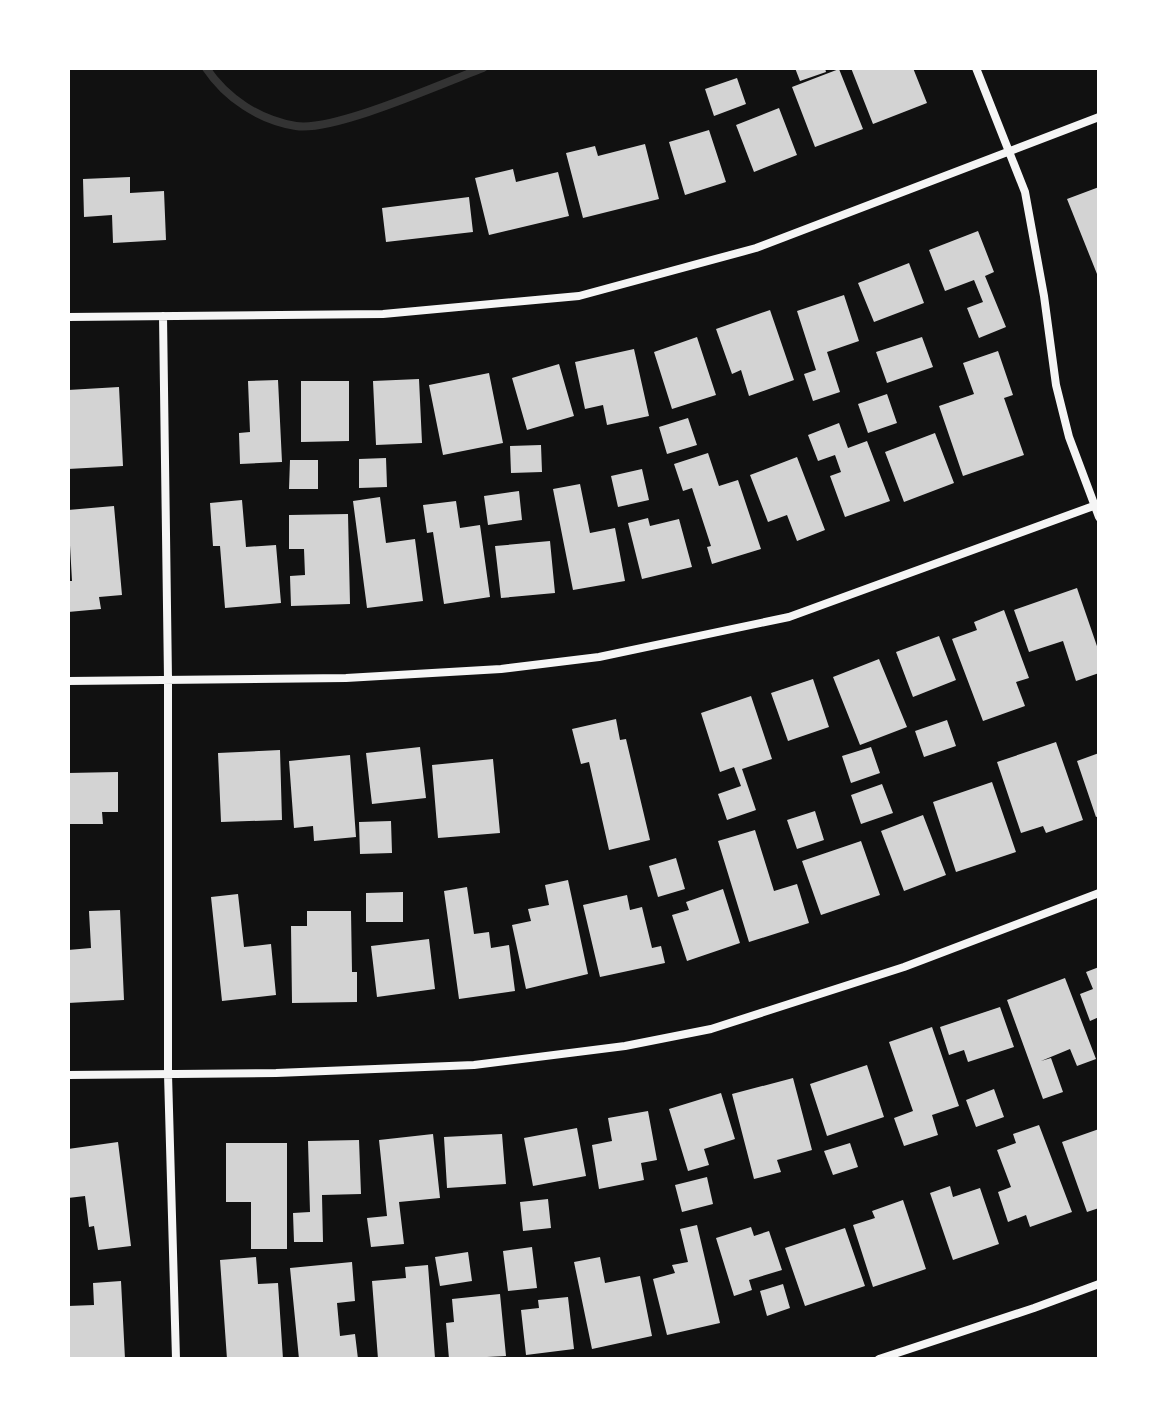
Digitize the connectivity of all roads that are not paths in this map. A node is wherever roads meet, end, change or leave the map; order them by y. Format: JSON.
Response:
{"nodes":[{"id":1,"x":976,"y":68,"type":"edge"},
{"id":2,"x":1099,"y":117,"type":"edge"},
{"id":3,"x":1008,"y":151,"type":"junction"},
{"id":4,"x":163,"y":316,"type":"junction"},
{"id":5,"x":68,"y":317,"type":"edge"},
{"id":6,"x":1097,"y":505,"type":"edge"},
{"id":7,"x":1099,"y":517,"type":"edge"},
{"id":8,"x":168,"y":679,"type":"junction"},
{"id":9,"x":68,"y":681,"type":"edge"},
{"id":10,"x":1099,"y":893,"type":"edge"},
{"id":11,"x":168,"y":1074,"type":"junction"},
{"id":12,"x":68,"y":1075,"type":"edge"},
{"id":13,"x":1099,"y":1284,"type":"edge"},
{"id":14,"x":176,"y":1359,"type":"edge"},
{"id":15,"x":879,"y":1359,"type":"edge"}],
"edges":[{"from":1,"to":3,"type":"street"},
{"from":2,"to":3,"type":"street"},
{"from":3,"to":4,"type":"street"},
{"from":3,"to":6,"type":"street"},
{"from":4,"to":5,"type":"street"},
{"from":4,"to":8,"type":"street"},
{"from":6,"to":7,"type":"street"},
{"from":6,"to":8,"type":"street"},
{"from":8,"to":9,"type":"street"},
{"from":8,"to":11,"type":"street"},
{"from":10,"to":11,"type":"street"},
{"from":11,"to":12,"type":"street"},
{"from":11,"to":14,"type":"street"},
{"from":13,"to":15,"type":"street"}]}
